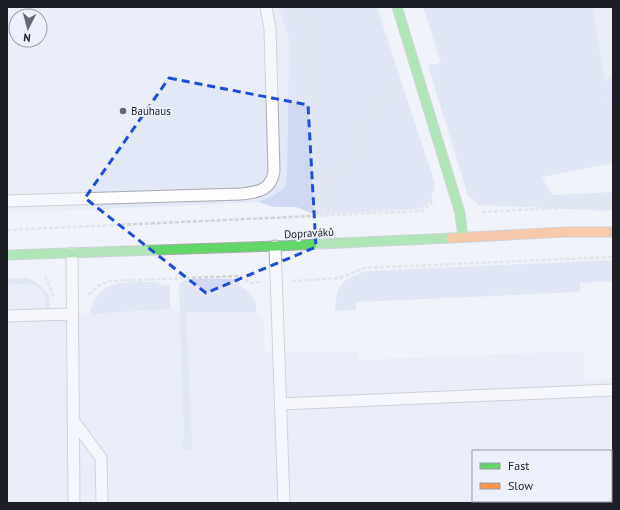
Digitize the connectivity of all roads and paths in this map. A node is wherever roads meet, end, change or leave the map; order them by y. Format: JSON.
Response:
{"nodes":[{"id":1,"x":266,"y":7,"type":"edge"},
{"id":2,"x":302,"y":7,"type":"edge"},
{"id":3,"x":397,"y":7,"type":"edge"},
{"id":4,"x":402,"y":84,"type":"dead end"},
{"id":5,"x":327,"y":183,"type":"junction"},
{"id":6,"x":7,"y":201,"type":"edge"},
{"id":7,"x":613,"y":205,"type":"edge"},
{"id":8,"x":460,"y":213,"type":"junction"},
{"id":9,"x":328,"y":216,"type":"dead end"},
{"id":10,"x":613,"y":232,"type":"edge"},
{"id":11,"x":463,"y":237,"type":"junction"},
{"id":12,"x":275,"y":246,"type":"junction"},
{"id":13,"x":72,"y":253,"type":"junction"},
{"id":14,"x":7,"y":255,"type":"edge"},
{"id":15,"x":613,"y":257,"type":"edge"},
{"id":16,"x":39,"y":275,"type":"dead end"},
{"id":17,"x":277,"y":282,"type":"junction"},
{"id":18,"x":55,"y":314,"type":"junction"},
{"id":19,"x":72,"y":314,"type":"junction"},
{"id":20,"x":7,"y":316,"type":"edge"},
{"id":21,"x":613,"y":390,"type":"edge"},
{"id":22,"x":281,"y":404,"type":"junction"},
{"id":23,"x":73,"y":420,"type":"junction"},
{"id":24,"x":74,"y":503,"type":"edge"},
{"id":25,"x":102,"y":503,"type":"edge"},
{"id":26,"x":284,"y":503,"type":"edge"}],
"edges":[{"from":1,"to":6,"type":"lane"},
{"from":2,"to":5,"type":"path"},
{"from":3,"to":8,"type":"street"},
{"from":4,"to":5,"type":"path"},
{"from":5,"to":9,"type":"path"},
{"from":7,"to":8,"type":"path"},
{"from":8,"to":11,"type":"street"},
{"from":10,"to":11,"type":"street","name":"Dopraváků"},
{"from":11,"to":12,"type":"street","name":"Dopraváků"},
{"from":12,"to":13,"type":"street","name":"Dopraváků"},
{"from":12,"to":17,"type":"lane"},
{"from":13,"to":14,"type":"street","name":"Dopraváků"},
{"from":13,"to":19,"type":"lane"},
{"from":15,"to":17,"type":"path"},
{"from":16,"to":18,"type":"path"},
{"from":17,"to":19,"type":"path"},
{"from":17,"to":22,"type":"lane"},
{"from":18,"to":19,"type":"lane"},
{"from":18,"to":20,"type":"lane"},
{"from":19,"to":23,"type":"lane"},
{"from":21,"to":22,"type":"lane"},
{"from":22,"to":26,"type":"lane"},
{"from":23,"to":24,"type":"lane"},
{"from":23,"to":25,"type":"lane"}]}
